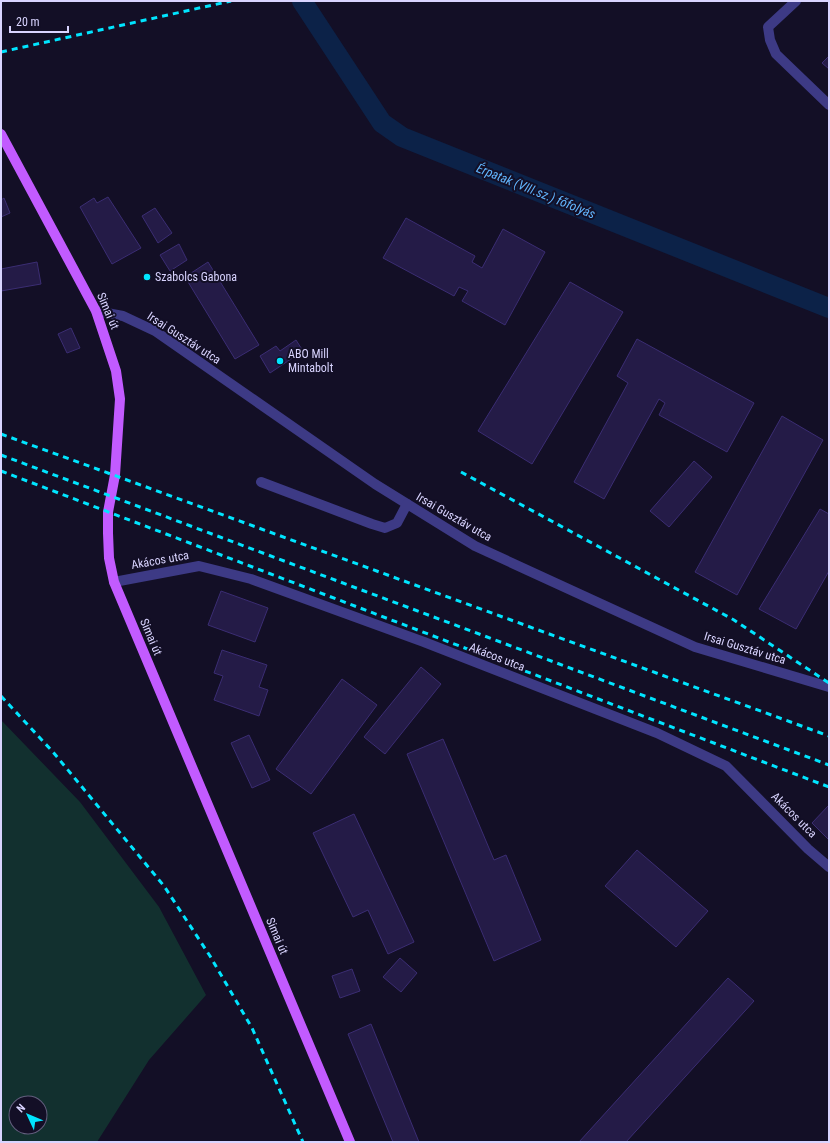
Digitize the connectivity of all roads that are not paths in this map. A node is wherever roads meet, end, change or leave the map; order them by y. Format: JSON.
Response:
{"nodes":[{"id":1,"x":796,"y":1,"type":"edge"},
{"id":2,"x":829,"y":105,"type":"edge"},
{"id":3,"x":1,"y":134,"type":"edge"},
{"id":4,"x":96,"y":311,"type":"junction"},
{"id":5,"x":261,"y":482,"type":"dead end"},
{"id":6,"x":407,"y":504,"type":"junction"},
{"id":7,"x":114,"y":582,"type":"junction"},
{"id":8,"x":829,"y":687,"type":"edge"},
{"id":9,"x":829,"y":867,"type":"edge"},
{"id":10,"x":350,"y":1142,"type":"edge"}],
"edges":[{"from":1,"to":2,"type":"street"},
{"from":3,"to":4,"type":"main road","name":"Simai út"},
{"from":4,"to":6,"type":"street","name":"Irsai Gusztáv utca"},
{"from":4,"to":7,"type":"main road","name":"Simai út"},
{"from":5,"to":6,"type":"street"},
{"from":6,"to":8,"type":"street","name":"Irsai Gusztáv utca"},
{"from":7,"to":9,"type":"street","name":"Akácos utca"},
{"from":7,"to":10,"type":"main road","name":"Simai út"}]}
